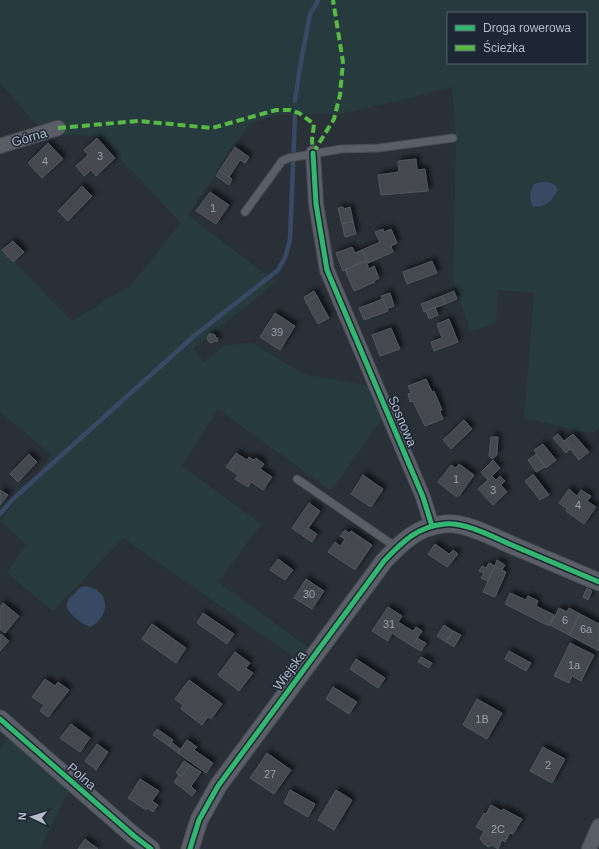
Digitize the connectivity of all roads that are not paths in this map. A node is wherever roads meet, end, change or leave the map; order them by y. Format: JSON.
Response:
{"nodes":[{"id":1,"x":58,"y":128,"type":"dead end"},
{"id":2,"x":453,"y":138,"type":"dead end"},
{"id":3,"x":0,"y":146,"type":"edge"},
{"id":4,"x":313,"y":153,"type":"junction"},
{"id":5,"x":245,"y":212,"type":"dead end"},
{"id":6,"x":297,"y":479,"type":"dead end"},
{"id":7,"x":432,"y":526,"type":"junction"},
{"id":8,"x":396,"y":547,"type":"junction"},
{"id":9,"x":599,"y":582,"type":"edge"},
{"id":10,"x":0,"y":719,"type":"edge"},
{"id":11,"x":599,"y":826,"type":"edge"},
{"id":12,"x":151,"y":849,"type":"edge"},
{"id":13,"x":190,"y":849,"type":"edge"},
{"id":14,"x":589,"y":849,"type":"edge"}],
"edges":[{"from":1,"to":3,"type":"street","name":"Górna"},
{"from":2,"to":4,"type":"lane"},
{"from":4,"to":5,"type":"lane"},
{"from":4,"to":7,"type":"street","name":"Sosnowa"},
{"from":6,"to":8,"type":"lane"},
{"from":7,"to":8,"type":"street","name":"Wiejska"},
{"from":7,"to":9,"type":"street"},
{"from":8,"to":13,"type":"street","name":"Wiejska"},
{"from":10,"to":12,"type":"street","name":"Polna"},
{"from":11,"to":14,"type":"street"}]}
